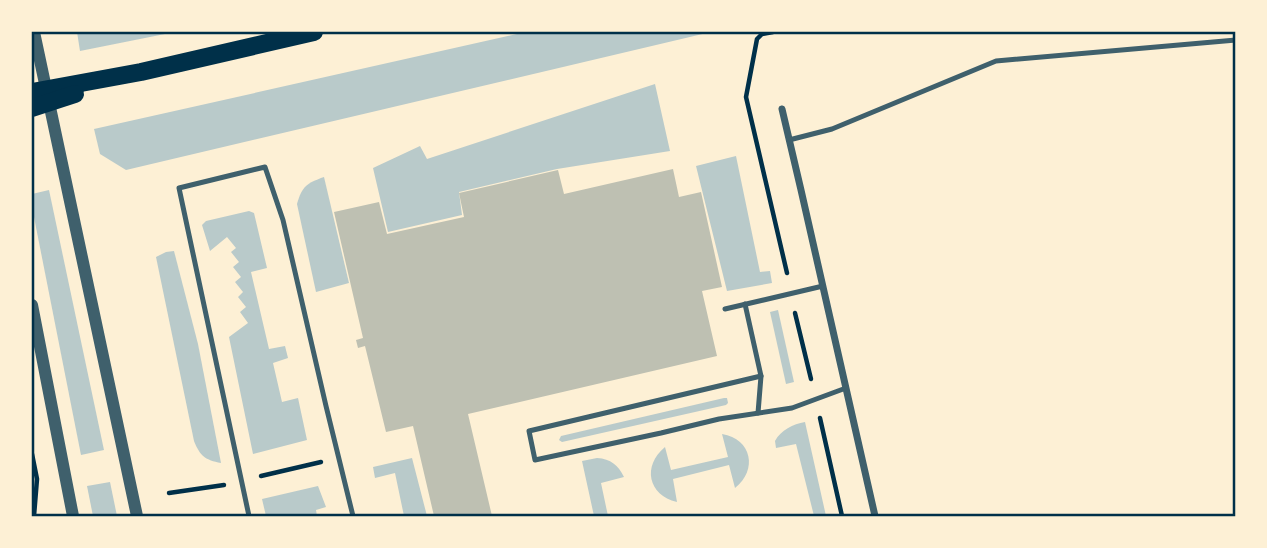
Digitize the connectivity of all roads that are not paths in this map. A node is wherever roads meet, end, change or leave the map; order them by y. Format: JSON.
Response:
{"nodes":[{"id":1,"x":34,"y":32,"type":"edge"},
{"id":2,"x":314,"y":32,"type":"edge"},
{"id":3,"x":1236,"y":40,"type":"edge"},
{"id":4,"x":141,"y":72,"type":"junction"},
{"id":5,"x":32,"y":92,"type":"edge"},
{"id":6,"x":32,"y":108,"type":"edge"},
{"id":7,"x":782,"y":109,"type":"dead end"},
{"id":8,"x":789,"y":140,"type":"junction"},
{"id":9,"x":823,"y":286,"type":"junction"},
{"id":10,"x":745,"y":304,"type":"junction"},
{"id":11,"x":32,"y":305,"type":"edge"},
{"id":12,"x":725,"y":309,"type":"dead end"},
{"id":13,"x":761,"y":376,"type":"junction"},
{"id":14,"x":846,"y":388,"type":"junction"},
{"id":15,"x":758,"y":413,"type":"junction"},
{"id":16,"x":73,"y":516,"type":"edge"},
{"id":17,"x":137,"y":516,"type":"edge"},
{"id":18,"x":249,"y":516,"type":"edge"},
{"id":19,"x":353,"y":516,"type":"edge"},
{"id":20,"x":875,"y":516,"type":"edge"}],
"edges":[{"from":1,"to":17,"type":"street"},
{"from":2,"to":4,"type":"main road"},
{"from":3,"to":8,"type":"lane"},
{"from":4,"to":5,"type":"main road"},
{"from":4,"to":6,"type":"main road"},
{"from":7,"to":8,"type":"street"},
{"from":8,"to":9,"type":"street"},
{"from":9,"to":10,"type":"lane"},
{"from":9,"to":14,"type":"street"},
{"from":10,"to":12,"type":"lane"},
{"from":10,"to":13,"type":"lane"},
{"from":11,"to":16,"type":"street"},
{"from":13,"to":15,"type":"lane"},
{"from":13,"to":15,"type":"lane"},
{"from":14,"to":15,"type":"lane"},
{"from":14,"to":20,"type":"street"},
{"from":18,"to":19,"type":"lane"}]}
